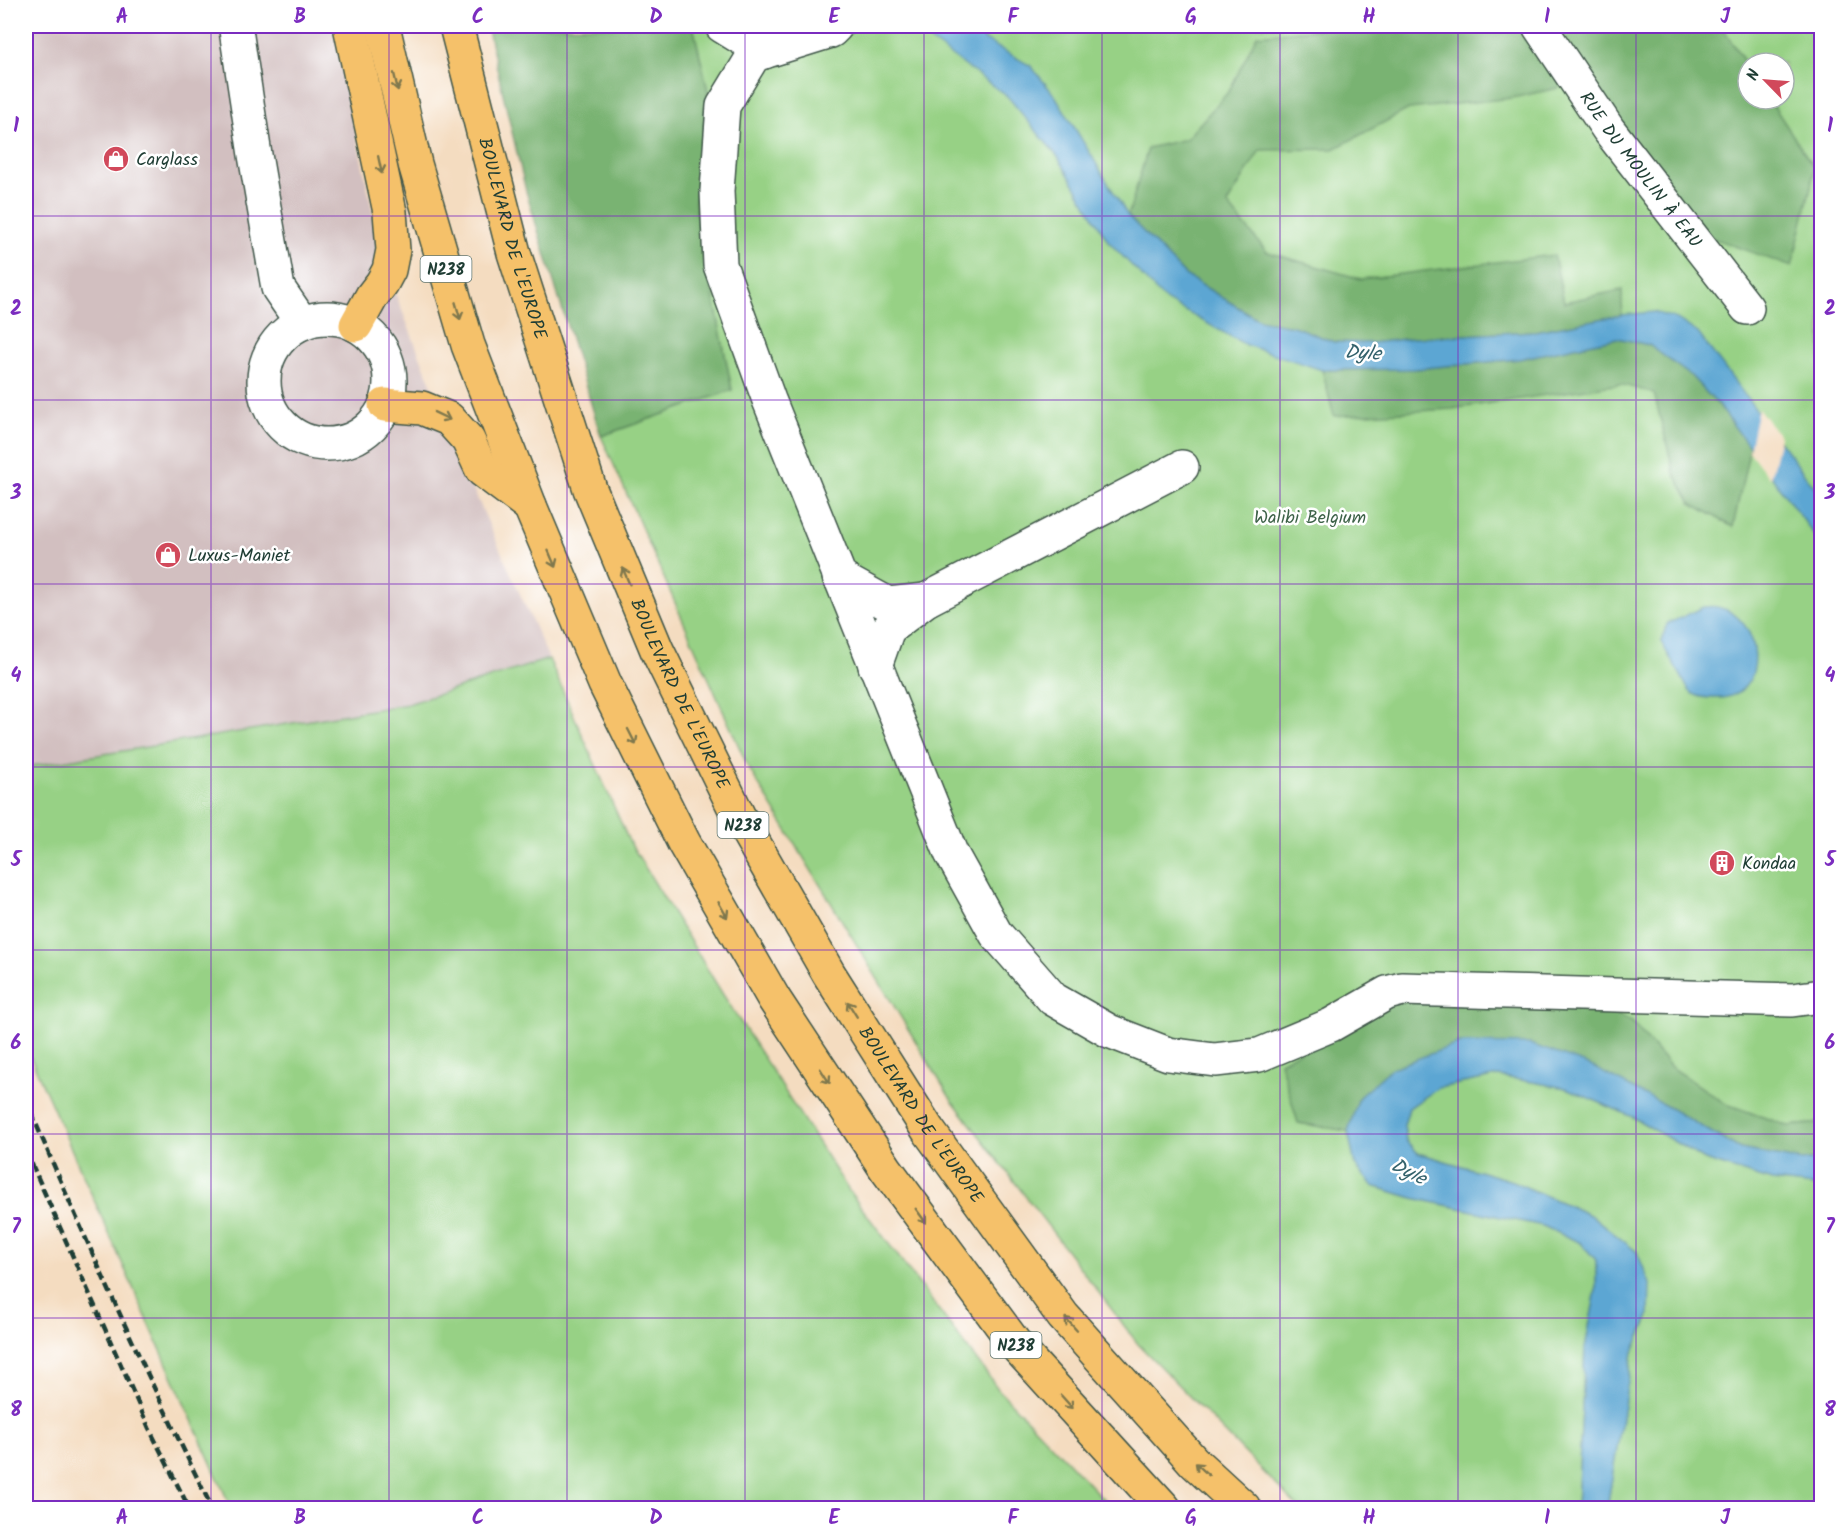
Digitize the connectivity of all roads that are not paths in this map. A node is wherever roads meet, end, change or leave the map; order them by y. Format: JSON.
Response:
{"nodes":[{"id":1,"x":237,"y":26,"type":"edge"},
{"id":2,"x":350,"y":26,"type":"edge"},
{"id":3,"x":383,"y":26,"type":"edge"},
{"id":4,"x":456,"y":26,"type":"edge"},
{"id":5,"x":722,"y":26,"type":"edge"},
{"id":6,"x":836,"y":26,"type":"edge"},
{"id":7,"x":1539,"y":26,"type":"edge"},
{"id":8,"x":764,"y":52,"type":"junction"},
{"id":9,"x":1747,"y":308,"type":"dead end"},
{"id":10,"x":302,"y":322,"type":"junction"},
{"id":11,"x":356,"y":325,"type":"junction"},
{"id":12,"x":385,"y":405,"type":"junction"},
{"id":13,"x":1182,"y":467,"type":"dead end"},
{"id":14,"x":530,"y":506,"type":"junction"},
{"id":15,"x":839,"y":577,"type":"junction"},
{"id":16,"x":926,"y":600,"type":"junction"},
{"id":17,"x":875,"y":666,"type":"junction"},
{"id":18,"x":1821,"y":996,"type":"edge"},
{"id":19,"x":1164,"y":1509,"type":"edge"},
{"id":20,"x":1244,"y":1509,"type":"edge"}],
"edges":[{"from":1,"to":10,"type":"street"},
{"from":2,"to":11,"type":"highway","one_way":true},
{"from":3,"to":14,"type":"highway","number":"N238","one_way":true},
{"from":20,"to":4,"type":"highway","name":"BOULEVARD DE L'EUROPE","number":"N238","one_way":true},
{"from":5,"to":8,"type":"street"},
{"from":6,"to":8,"type":"street"},
{"from":7,"to":9,"type":"street","name":"RUE DU MOULIN À EAU"},
{"from":8,"to":15,"type":"street"},
{"from":10,"to":11,"type":"street"},
{"from":10,"to":12,"type":"street"},
{"from":11,"to":12,"type":"street"},
{"from":12,"to":14,"type":"highway","one_way":true},
{"from":13,"to":16,"type":"street"},
{"from":14,"to":19,"type":"highway","number":"N238","one_way":true},
{"from":15,"to":16,"type":"street"},
{"from":15,"to":17,"type":"street"},
{"from":16,"to":17,"type":"street"},
{"from":17,"to":18,"type":"street"}]}
